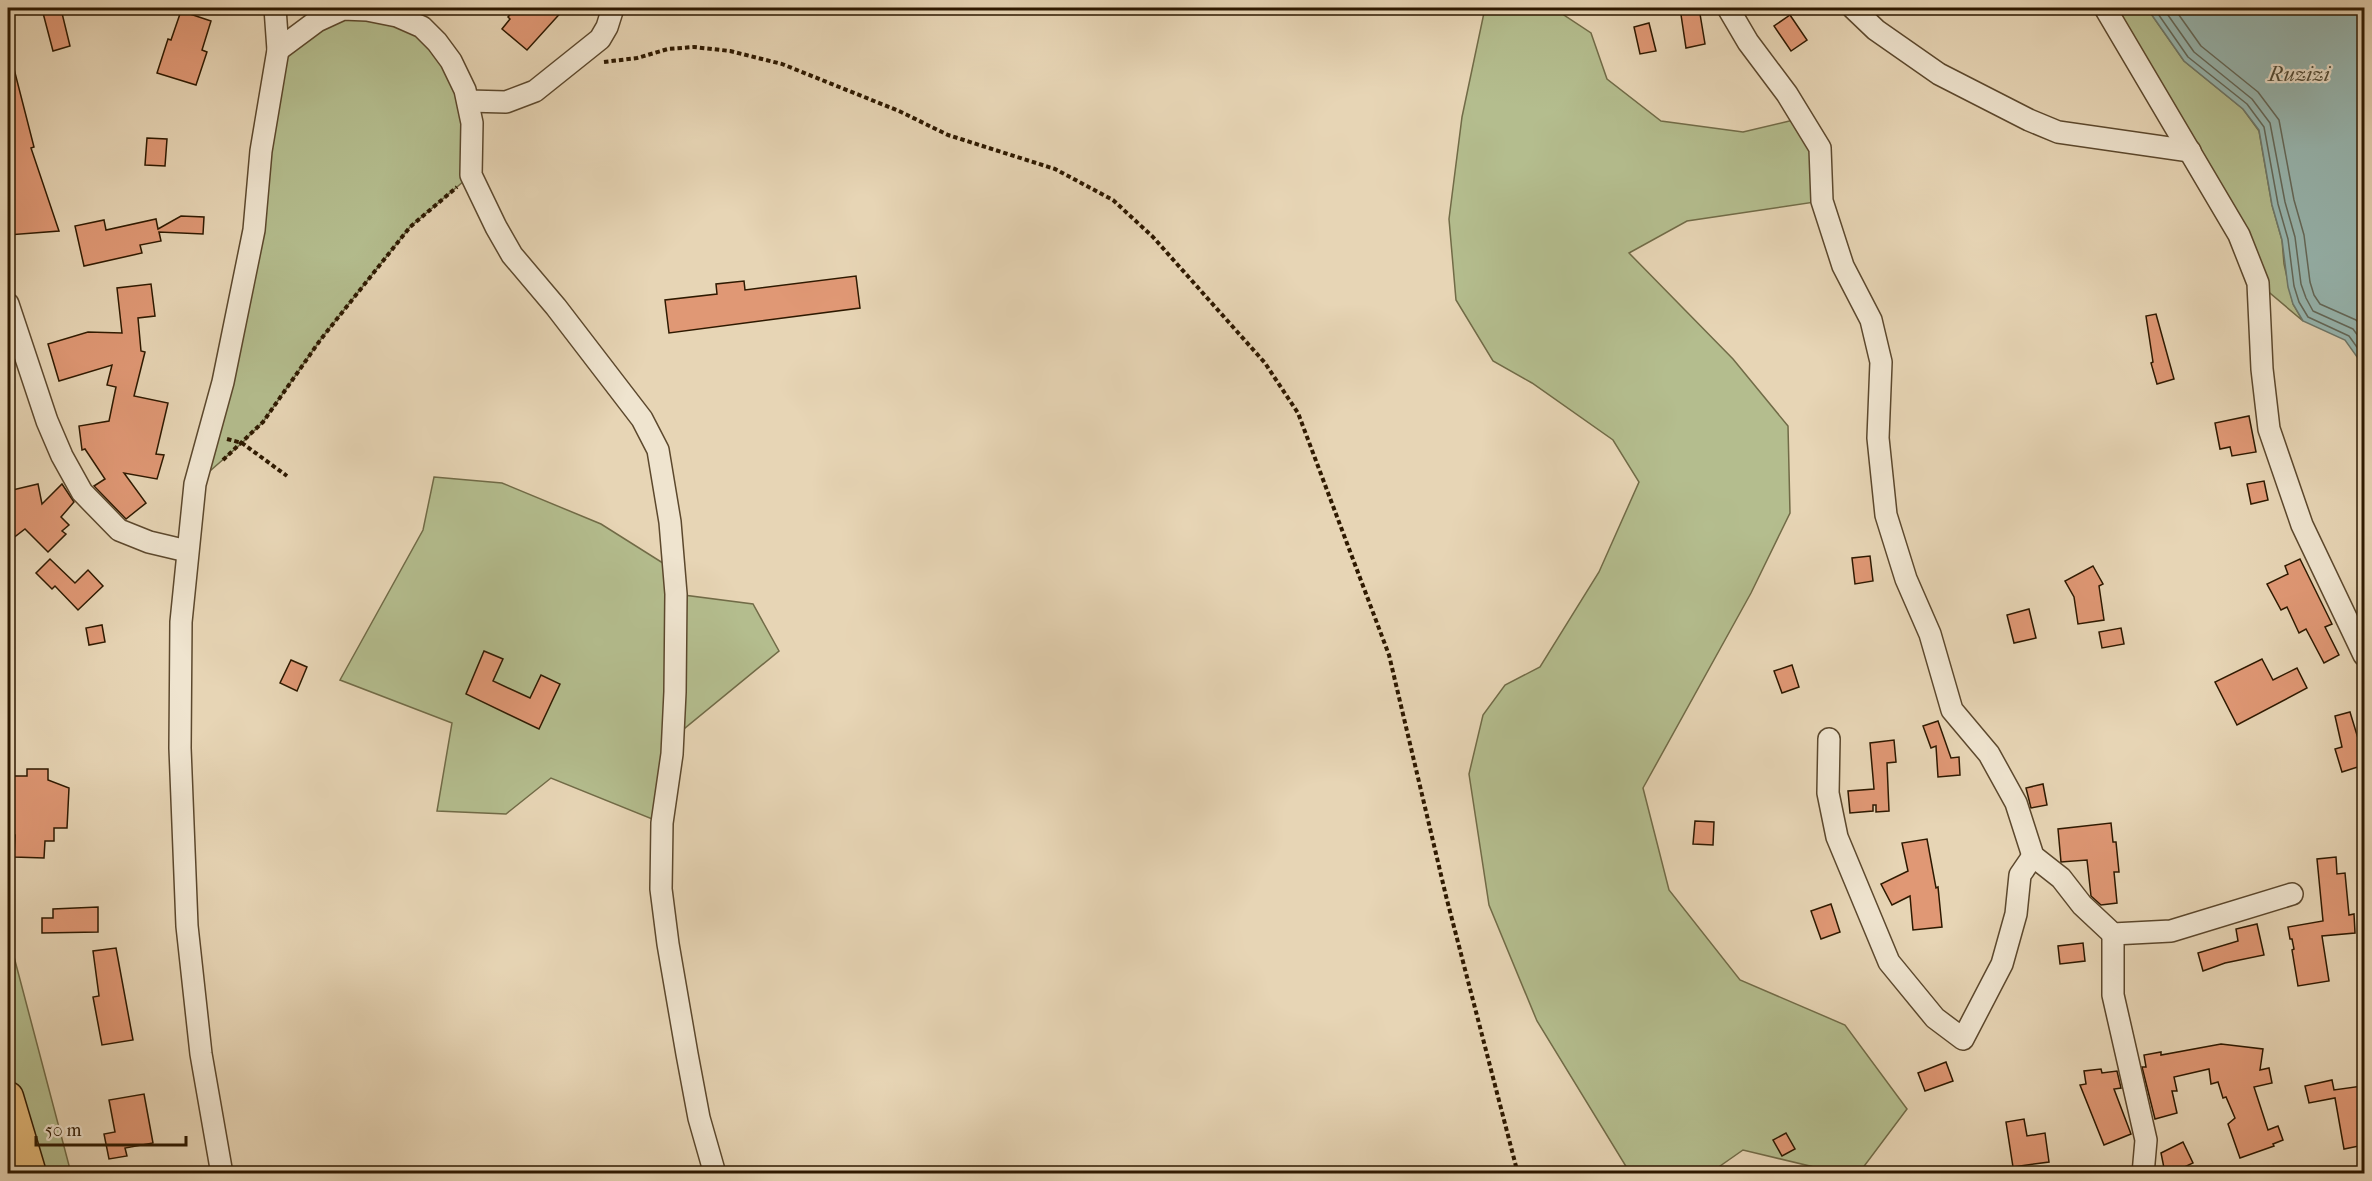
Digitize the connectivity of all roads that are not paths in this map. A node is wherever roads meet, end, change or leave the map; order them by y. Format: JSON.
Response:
{"nodes":[{"id":1,"x":275,"y":8,"type":"edge"},
{"id":2,"x":613,"y":8,"type":"edge"},
{"id":3,"x":1728,"y":8,"type":"edge"},
{"id":4,"x":1853,"y":8,"type":"edge"},
{"id":5,"x":2104,"y":8,"type":"edge"},
{"id":6,"x":278,"y":50,"type":"junction"},
{"id":7,"x":468,"y":100,"type":"junction"},
{"id":8,"x":2190,"y":151,"type":"junction"},
{"id":9,"x":8,"y":304,"type":"edge"},
{"id":10,"x":187,"y":550,"type":"junction"},
{"id":11,"x":2364,"y":656,"type":"edge"},
{"id":12,"x":1829,"y":739,"type":"dead end"},
{"id":13,"x":2033,"y":856,"type":"junction"},
{"id":14,"x":2292,"y":894,"type":"dead end"},
{"id":15,"x":2114,"y":934,"type":"junction"},
{"id":16,"x":8,"y":1097,"type":"edge"},
{"id":17,"x":31,"y":1173,"type":"edge"},
{"id":18,"x":222,"y":1173,"type":"edge"},
{"id":19,"x":715,"y":1173,"type":"edge"},
{"id":20,"x":2143,"y":1173,"type":"edge"}],
"edges":[{"from":1,"to":6,"type":"street"},
{"from":2,"to":7,"type":"street"},
{"from":3,"to":13,"type":"street"},
{"from":4,"to":8,"type":"street"},
{"from":5,"to":8,"type":"street"},
{"from":6,"to":7,"type":"street"},
{"from":6,"to":10,"type":"street"},
{"from":7,"to":19,"type":"street"},
{"from":8,"to":11,"type":"street"},
{"from":9,"to":10,"type":"street"},
{"from":10,"to":18,"type":"street"},
{"from":12,"to":13,"type":"street"},
{"from":13,"to":15,"type":"street"},
{"from":14,"to":15,"type":"street"},
{"from":15,"to":20,"type":"street"},
{"from":16,"to":17,"type":"highway"}]}
